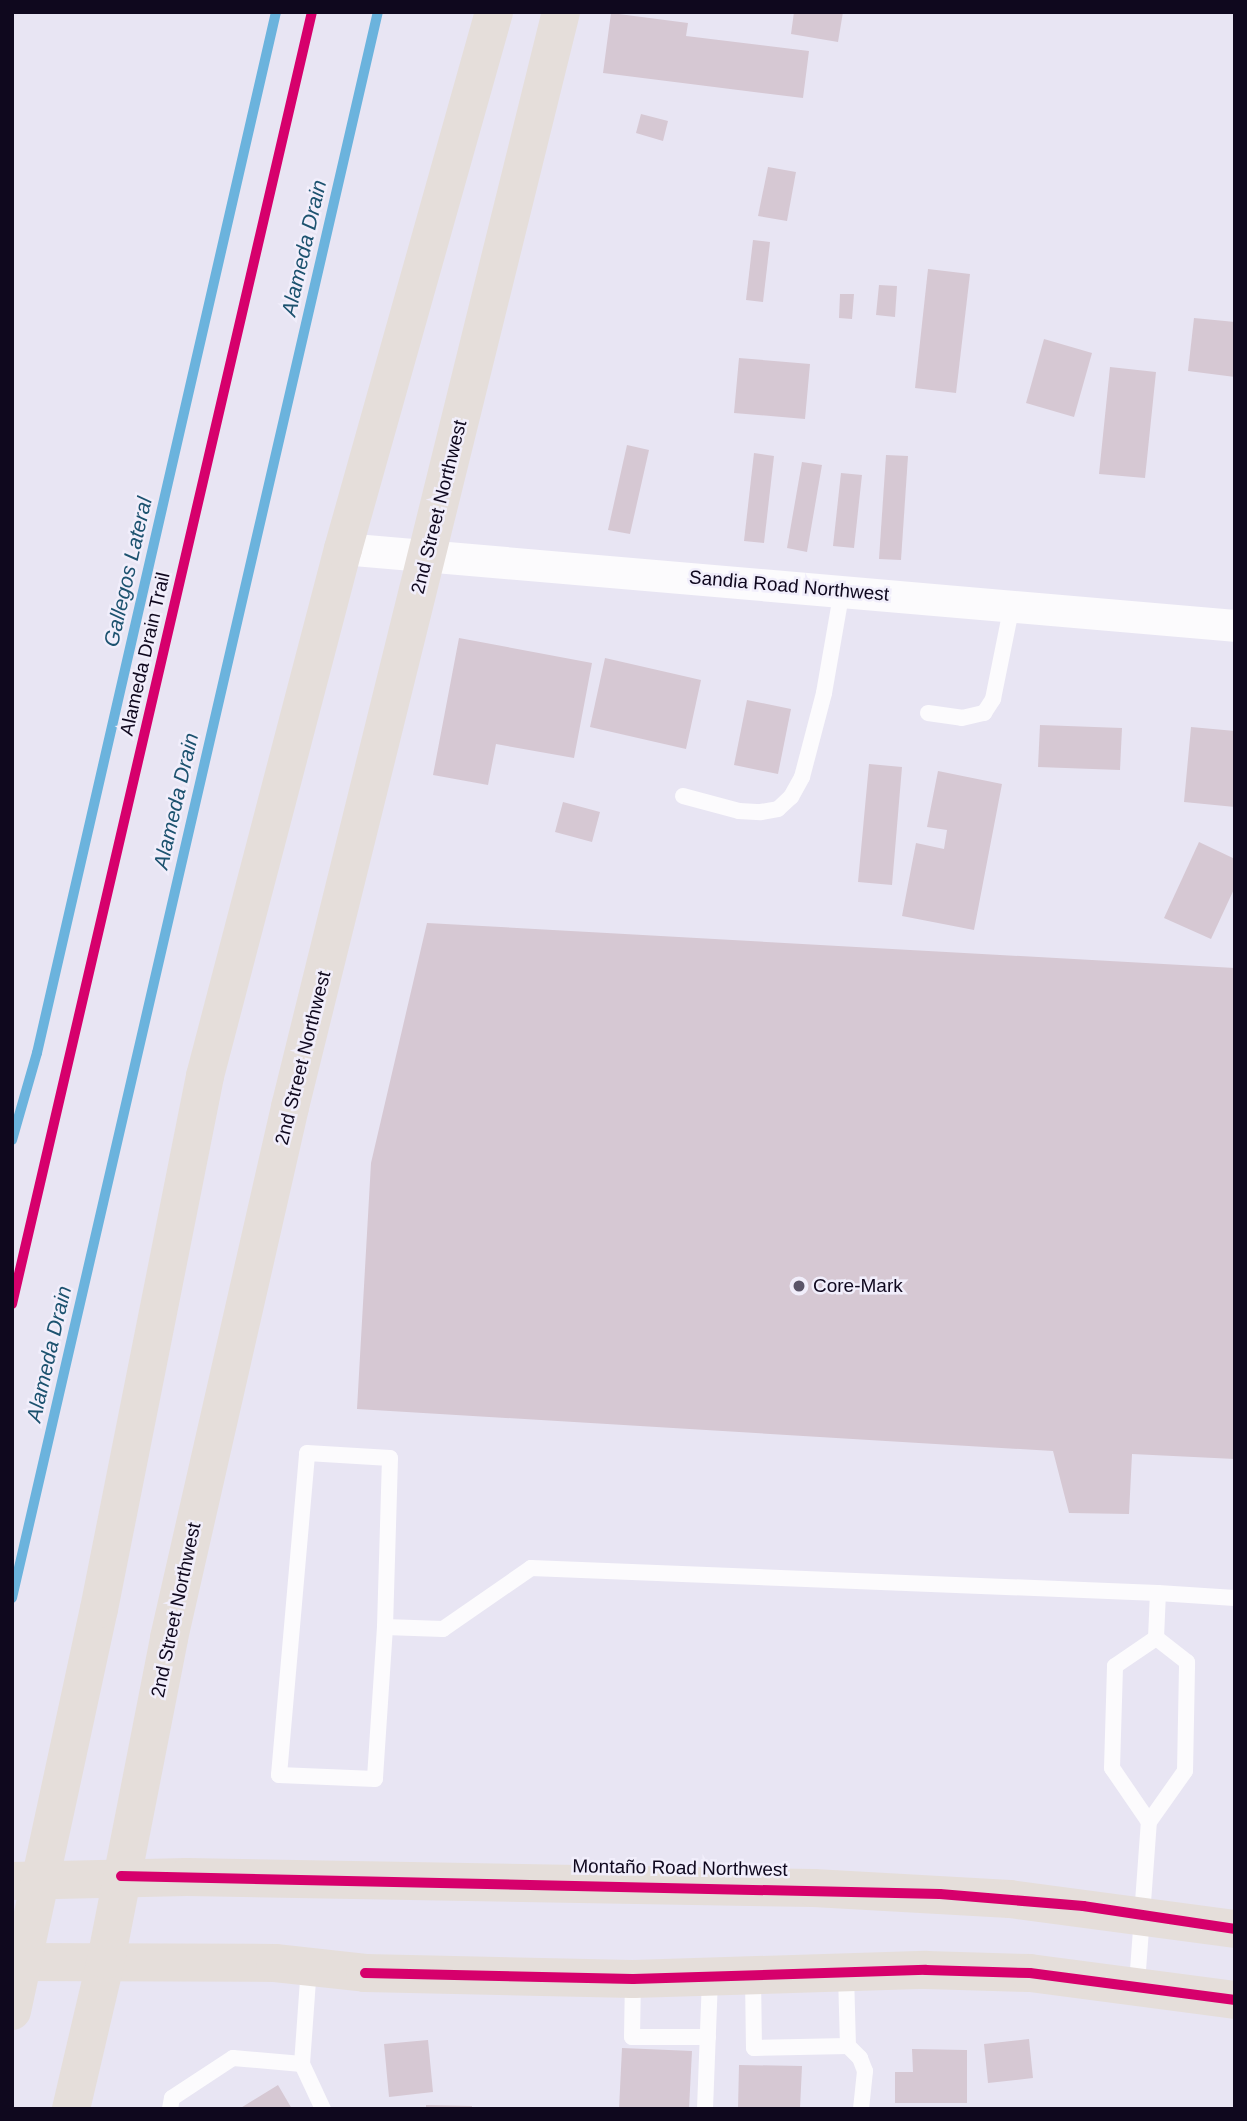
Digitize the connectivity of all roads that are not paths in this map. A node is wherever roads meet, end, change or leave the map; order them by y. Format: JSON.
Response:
{"nodes":[{"id":1,"x":494,"y":12,"type":"edge"},
{"id":2,"x":561,"y":12,"type":"edge"},
{"id":3,"x":343,"y":549,"type":"junction"},
{"id":4,"x":427,"y":554,"type":"junction"},
{"id":5,"x":842,"y":590,"type":"junction"},
{"id":6,"x":1012,"y":605,"type":"junction"},
{"id":7,"x":1235,"y":626,"type":"edge"},
{"id":8,"x":928,"y":713,"type":"dead end"},
{"id":9,"x":683,"y":796,"type":"dead end"},
{"id":10,"x":1158,"y":1593,"type":"junction"},
{"id":11,"x":1235,"y":1598,"type":"edge"},
{"id":12,"x":385,"y":1627,"type":"junction"},
{"id":13,"x":1156,"y":1638,"type":"junction"},
{"id":14,"x":1149,"y":1822,"type":"junction"},
{"id":15,"x":121,"y":1876,"type":"junction"},
{"id":16,"x":27,"y":1880,"type":"edge"},
{"id":17,"x":1143,"y":1915,"type":"junction"},
{"id":18,"x":1235,"y":1929,"type":"edge"},
{"id":19,"x":106,"y":1960,"type":"junction"},
{"id":20,"x":18,"y":1962,"type":"edge"},
{"id":21,"x":309,"y":1967,"type":"junction"},
{"id":22,"x":846,"y":1973,"type":"junction"},
{"id":23,"x":753,"y":1978,"type":"junction"},
{"id":24,"x":633,"y":1979,"type":"junction"},
{"id":25,"x":710,"y":1979,"type":"junction"},
{"id":26,"x":1137,"y":1984,"type":"junction"},
{"id":27,"x":1235,"y":2000,"type":"edge"},
{"id":28,"x":12,"y":2011,"type":"edge"},
{"id":29,"x":708,"y":2036,"type":"junction"},
{"id":30,"x":848,"y":2046,"type":"junction"},
{"id":31,"x":302,"y":2064,"type":"junction"},
{"id":32,"x":71,"y":2109,"type":"edge"},
{"id":33,"x":170,"y":2109,"type":"edge"},
{"id":34,"x":323,"y":2109,"type":"edge"},
{"id":35,"x":705,"y":2109,"type":"edge"},
{"id":36,"x":862,"y":2109,"type":"edge"}],
"edges":[{"from":1,"to":3,"type":"main road"},
{"from":2,"to":4,"type":"main road","name":"2nd Street Northwest"},
{"from":3,"to":4,"type":"street","name":"Sandia Road Northwest"},
{"from":3,"to":16,"type":"main road"},
{"from":4,"to":5,"type":"street","name":"Sandia Road Northwest"},
{"from":4,"to":15,"type":"main road","name":"2nd Street Northwest"},
{"from":5,"to":6,"type":"street","name":"Sandia Road Northwest"},
{"from":5,"to":9,"type":"lane"},
{"from":6,"to":7,"type":"street","name":"Sandia Road Northwest"},
{"from":6,"to":8,"type":"lane"},
{"from":10,"to":11,"type":"lane"},
{"from":10,"to":12,"type":"lane"},
{"from":10,"to":13,"type":"lane"},
{"from":12,"to":12,"type":"lane"},
{"from":13,"to":14,"type":"lane"},
{"from":13,"to":14,"type":"lane"},
{"from":14,"to":17,"type":"lane"},
{"from":15,"to":16,"type":"main road","name":"Montaño Road Northwest"},
{"from":15,"to":17,"type":"main road","name":"Montaño Road Northwest"},
{"from":15,"to":19,"type":"main road","name":"2nd Street Northwest"},
{"from":16,"to":20,"type":"main road"},
{"from":17,"to":18,"type":"main road","name":"Montaño Road Northwest"},
{"from":17,"to":26,"type":"lane"},
{"from":19,"to":20,"type":"main road"},
{"from":19,"to":21,"type":"main road"},
{"from":19,"to":32,"type":"main road","name":"2nd Street Northwest"},
{"from":20,"to":28,"type":"main road"},
{"from":21,"to":24,"type":"main road"},
{"from":21,"to":31,"type":"lane"},
{"from":22,"to":23,"type":"main road"},
{"from":22,"to":26,"type":"main road"},
{"from":22,"to":30,"type":"lane"},
{"from":23,"to":25,"type":"main road"},
{"from":23,"to":30,"type":"lane"},
{"from":24,"to":25,"type":"main road"},
{"from":24,"to":29,"type":"lane"},
{"from":25,"to":29,"type":"lane"},
{"from":26,"to":27,"type":"main road"},
{"from":29,"to":35,"type":"lane"},
{"from":30,"to":36,"type":"lane"},
{"from":31,"to":33,"type":"lane"},
{"from":31,"to":34,"type":"lane"}]}
